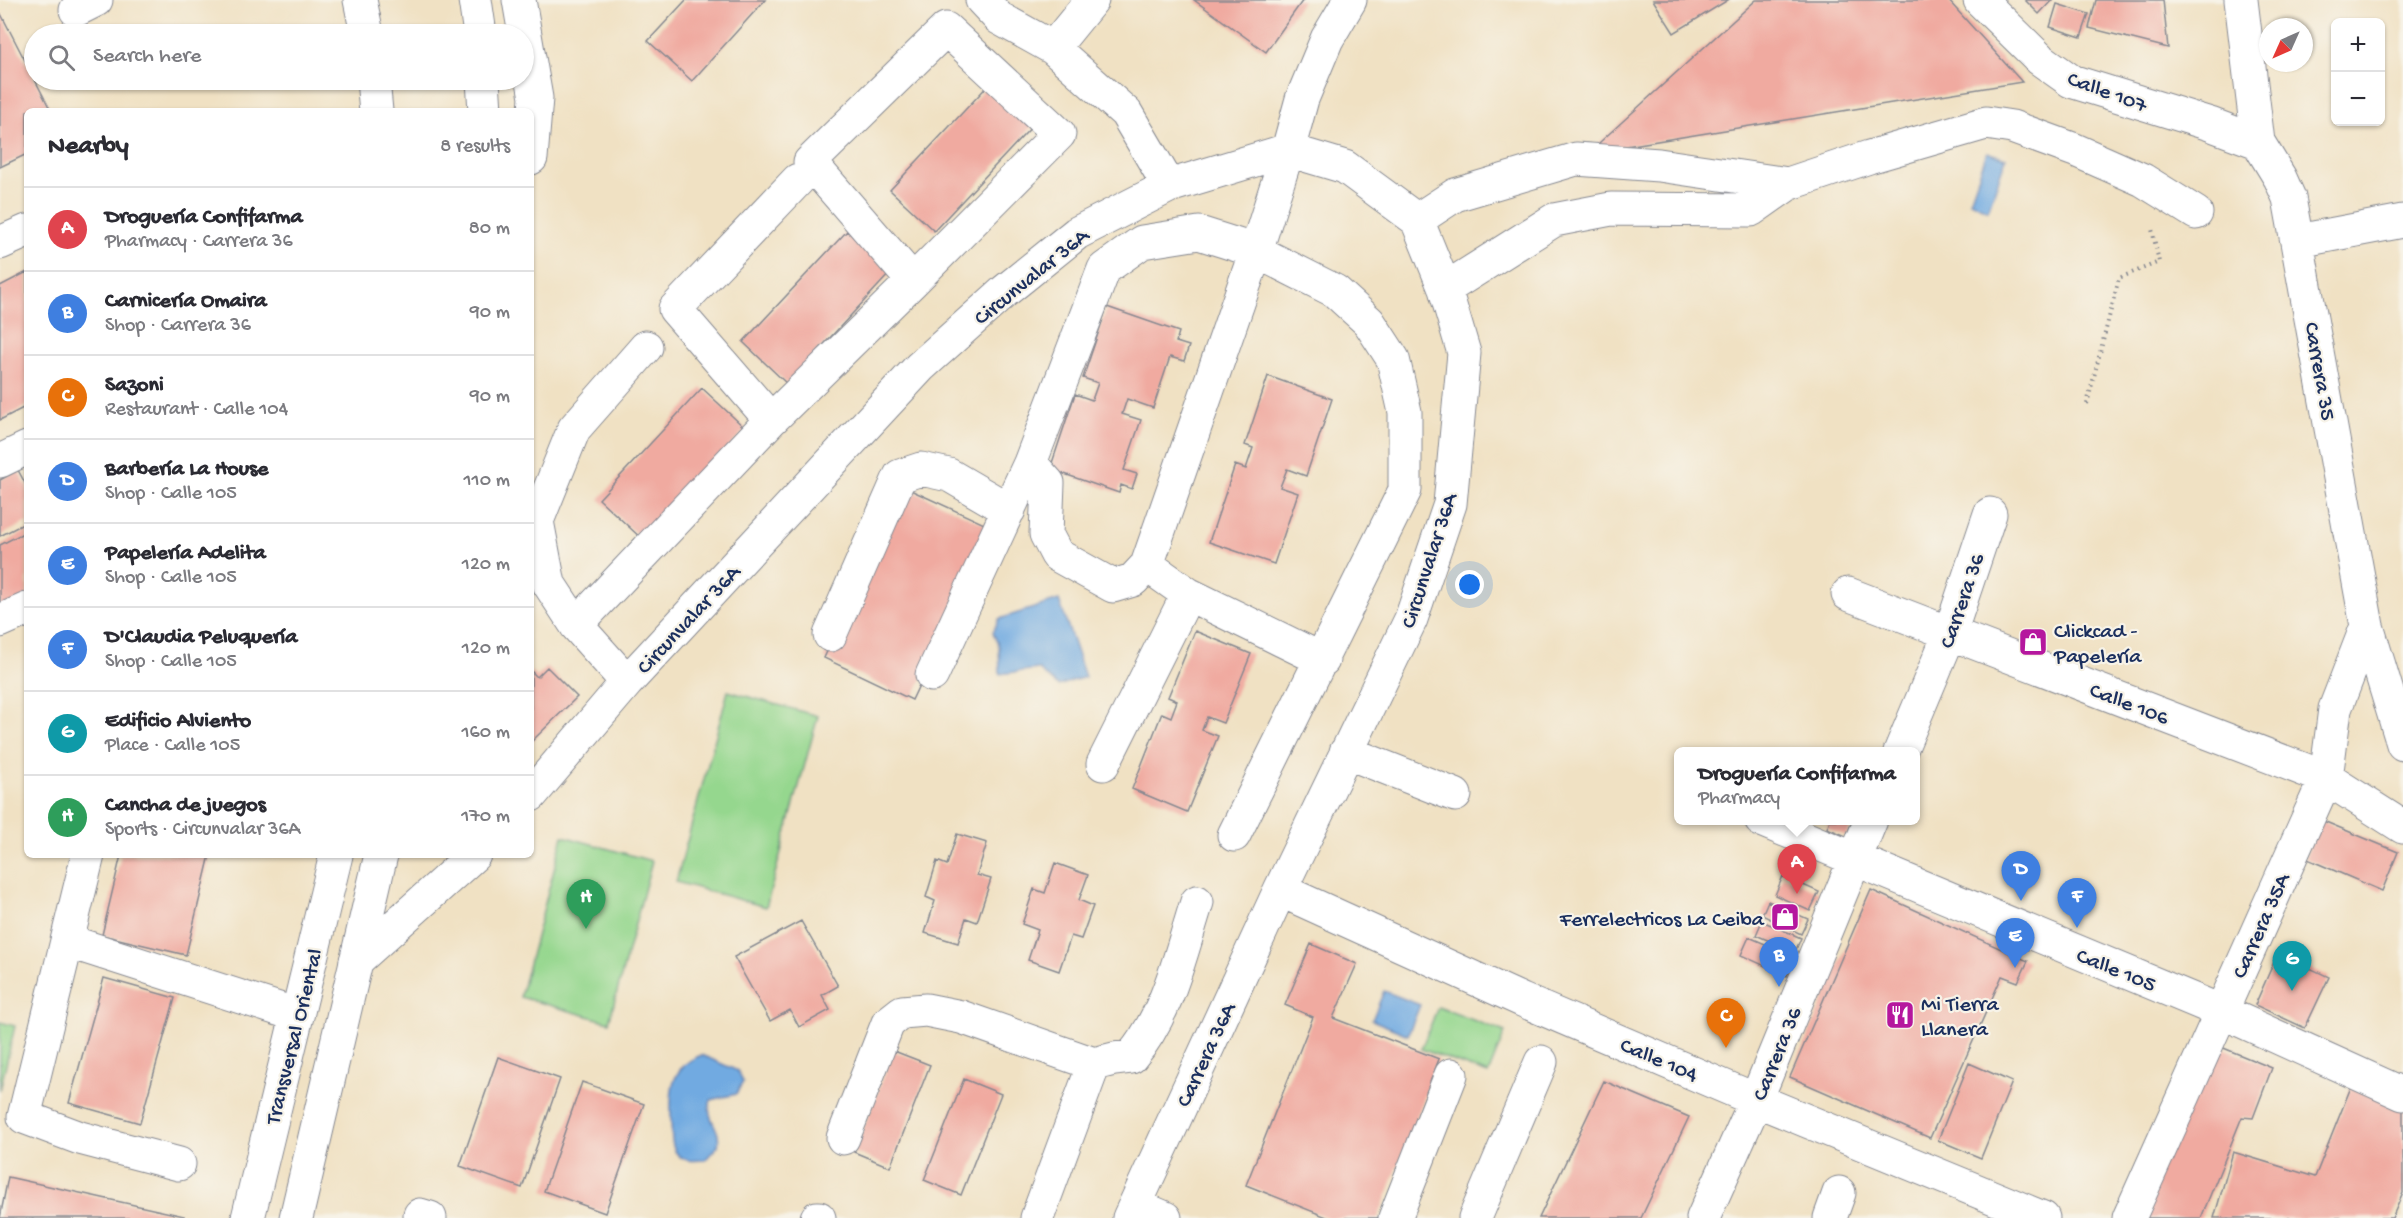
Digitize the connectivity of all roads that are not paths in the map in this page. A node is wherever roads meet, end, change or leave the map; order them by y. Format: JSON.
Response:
{"nodes":[{"id":1,"x":360,"y":0,"type":"edge"},
{"id":2,"x":475,"y":0,"type":"edge"},
{"id":3,"x":519,"y":0,"type":"edge"},
{"id":4,"x":982,"y":0,"type":"edge"},
{"id":5,"x":1092,"y":0,"type":"edge"},
{"id":6,"x":1350,"y":0,"type":"edge"},
{"id":7,"x":1980,"y":0,"type":"edge"},
{"id":8,"x":2241,"y":0,"type":"edge"},
{"id":9,"x":364,"y":24,"type":"edge"},
{"id":10,"x":479,"y":24,"type":"edge"},
{"id":11,"x":523,"y":24,"type":"edge"},
{"id":12,"x":1053,"y":48,"type":"junction"},
{"id":13,"x":534,"y":87,"type":"edge"},
{"id":14,"x":374,"y":90,"type":"edge"},
{"id":15,"x":484,"y":90,"type":"edge"},
{"id":16,"x":376,"y":108,"type":"edge"},
{"id":17,"x":485,"y":108,"type":"edge"},
{"id":18,"x":534,"y":123,"type":"edge"},
{"id":19,"x":2258,"y":142,"type":"junction"},
{"id":20,"x":1288,"y":150,"type":"junction"},
{"id":21,"x":798,"y":180,"type":"dead end"},
{"id":22,"x":1788,"y":184,"type":"junction"},
{"id":23,"x":1169,"y":186,"type":"junction"},
{"id":24,"x":2196,"y":213,"type":"dead end"},
{"id":25,"x":1417,"y":220,"type":"junction"},
{"id":26,"x":2403,"y":221,"type":"edge"},
{"id":27,"x":24,"y":232,"type":"edge"},
{"id":28,"x":2298,"y":241,"type":"junction"},
{"id":29,"x":0,"y":243,"type":"edge"},
{"id":30,"x":1256,"y":251,"type":"junction"},
{"id":31,"x":914,"y":281,"type":"junction"},
{"id":32,"x":1445,"y":289,"type":"junction"},
{"id":33,"x":646,"y":346,"type":"dead end"},
{"id":34,"x":771,"y":420,"type":"junction"},
{"id":35,"x":24,"y":449,"type":"edge"},
{"id":36,"x":0,"y":461,"type":"edge"},
{"id":37,"x":1030,"y":463,"type":"junction"},
{"id":38,"x":1009,"y":510,"type":"junction"},
{"id":39,"x":1990,"y":514,"type":"dead end"},
{"id":40,"x":1147,"y":565,"type":"junction"},
{"id":41,"x":1188,"y":594,"type":"junction"},
{"id":42,"x":1848,"y":594,"type":"dead end"},
{"id":43,"x":24,"y":610,"type":"edge"},
{"id":44,"x":0,"y":621,"type":"edge"},
{"id":45,"x":576,"y":625,"type":"junction"},
{"id":46,"x":2367,"y":626,"type":"junction"},
{"id":47,"x":1950,"y":633,"type":"junction"},
{"id":48,"x":830,"y":635,"type":"dead end"},
{"id":49,"x":1323,"y":660,"type":"junction"},
{"id":50,"x":932,"y":675,"type":"dead end"},
{"id":51,"x":627,"y":682,"type":"junction"},
{"id":52,"x":2403,"y":744,"type":"edge"},
{"id":53,"x":1902,"y":747,"type":"edge"},
{"id":54,"x":1346,"y":753,"type":"junction"},
{"id":55,"x":1103,"y":764,"type":"dead end"},
{"id":56,"x":2326,"y":778,"type":"junction"},
{"id":57,"x":534,"y":791,"type":"edge"},
{"id":58,"x":1455,"y":795,"type":"dead end"},
{"id":59,"x":1773,"y":825,"type":"edge"},
{"id":60,"x":1869,"y":825,"type":"edge"},
{"id":61,"x":2403,"y":827,"type":"edge"},
{"id":62,"x":1234,"y":835,"type":"dead end"},
{"id":63,"x":87,"y":858,"type":"edge"},
{"id":64,"x":335,"y":858,"type":"edge"},
{"id":65,"x":380,"y":858,"type":"edge"},
{"id":66,"x":471,"y":858,"type":"edge"},
{"id":67,"x":1854,"y":860,"type":"junction"},
{"id":68,"x":1280,"y":890,"type":"junction"},
{"id":69,"x":1197,"y":902,"type":"dead end"},
{"id":70,"x":67,"y":941,"type":"junction"},
{"id":71,"x":356,"y":961,"type":"junction"},
{"id":72,"x":2220,"y":1011,"type":"junction"},
{"id":73,"x":297,"y":1015,"type":"junction"},
{"id":74,"x":1541,"y":1062,"type":"dead end"},
{"id":75,"x":1094,"y":1064,"type":"junction"},
{"id":76,"x":1451,"y":1075,"type":"dead end"},
{"id":77,"x":2403,"y":1094,"type":"edge"},
{"id":78,"x":1756,"y":1100,"type":"junction"},
{"id":79,"x":843,"y":1138,"type":"dead end"},
{"id":80,"x":179,"y":1164,"type":"dead end"},
{"id":81,"x":1132,"y":1212,"type":"edge"},
{"id":82,"x":248,"y":1218,"type":"edge"},
{"id":83,"x":296,"y":1218,"type":"edge"},
{"id":84,"x":1037,"y":1218,"type":"edge"},
{"id":85,"x":1165,"y":1218,"type":"edge"},
{"id":86,"x":1395,"y":1218,"type":"edge"},
{"id":87,"x":1475,"y":1218,"type":"edge"},
{"id":88,"x":1703,"y":1218,"type":"edge"},
{"id":89,"x":2043,"y":1218,"type":"edge"},
{"id":90,"x":2129,"y":1218,"type":"edge"}],
"edges":[{"from":1,"to":9,"type":"street"},
{"from":2,"to":10,"type":"street"},
{"from":3,"to":11,"type":"street"},
{"from":4,"to":12,"type":"street"},
{"from":5,"to":12,"type":"street"},
{"from":6,"to":20,"type":"street"},
{"from":7,"to":19,"type":"street","name":"Calle 107"},
{"from":8,"to":19,"type":"street","name":"Carrera 35"},
{"from":12,"to":23,"type":"street"},
{"from":13,"to":18,"type":"street"},
{"from":14,"to":16,"type":"street"},
{"from":15,"to":17,"type":"street"},
{"from":19,"to":28,"type":"street","name":"Carrera 35"},
{"from":20,"to":23,"type":"street","name":"Circunvalar 36A"},
{"from":20,"to":25,"type":"street"},
{"from":20,"to":30,"type":"street"},
{"from":21,"to":34,"type":"street"},
{"from":22,"to":24,"type":"street"},
{"from":22,"to":25,"type":"street"},
{"from":22,"to":32,"type":"street"},
{"from":23,"to":51,"type":"street","name":"Circunvalar 36A"},
{"from":25,"to":32,"type":"street","name":"Circunvalar 36A"},
{"from":26,"to":28,"type":"street"},
{"from":27,"to":29,"type":"street"},
{"from":28,"to":46,"type":"street","name":"Carrera 35"},
{"from":30,"to":37,"type":"street"},
{"from":30,"to":40,"type":"street"},
{"from":30,"to":49,"type":"street"},
{"from":31,"to":31,"type":"street"},
{"from":31,"to":34,"type":"street"},
{"from":32,"to":54,"type":"street","name":"Circunvalar 36A"},
{"from":33,"to":45,"type":"street"},
{"from":34,"to":45,"type":"street"},
{"from":35,"to":36,"type":"street"},
{"from":37,"to":38,"type":"street"},
{"from":37,"to":40,"type":"street"},
{"from":38,"to":48,"type":"street"},
{"from":38,"to":50,"type":"street"},
{"from":39,"to":47,"type":"street","name":"Carrera 36"},
{"from":40,"to":41,"type":"street"},
{"from":41,"to":49,"type":"street"},
{"from":41,"to":55,"type":"street"},
{"from":42,"to":47,"type":"street","name":"Calle 106"},
{"from":43,"to":44,"type":"street"},
{"from":45,"to":51,"type":"street"},
{"from":46,"to":52,"type":"street","name":"Carrera 35"},
{"from":46,"to":56,"type":"street","name":"Carrera 35A"},
{"from":47,"to":53,"type":"street","name":"Carrera 36"},
{"from":47,"to":56,"type":"street","name":"Calle 106"},
{"from":49,"to":62,"type":"street"},
{"from":51,"to":57,"type":"street","name":"Circunvalar 36A"},
{"from":54,"to":58,"type":"street"},
{"from":54,"to":68,"type":"street","name":"Circunvalar 36A"},
{"from":56,"to":61,"type":"street","name":"Calle 106"},
{"from":56,"to":72,"type":"street","name":"Carrera 35A"},
{"from":59,"to":67,"type":"street","name":"Calle 105"},
{"from":60,"to":67,"type":"street","name":"Carrera 36"},
{"from":63,"to":70,"type":"street"},
{"from":64,"to":73,"type":"street","name":"Transversal Oriental"},
{"from":65,"to":71,"type":"street","name":"Transversal Oriental"},
{"from":66,"to":71,"type":"street"},
{"from":67,"to":72,"type":"street","name":"Calle 105"},
{"from":67,"to":78,"type":"street","name":"Carrera 36"},
{"from":68,"to":78,"type":"street","name":"Calle 104"},
{"from":68,"to":81,"type":"street","name":"Carrera 36A"},
{"from":69,"to":75,"type":"street"},
{"from":70,"to":73,"type":"street"},
{"from":70,"to":80,"type":"street"},
{"from":71,"to":83,"type":"street","name":"Transversal Oriental"},
{"from":72,"to":77,"type":"street","name":"Calle 105"},
{"from":72,"to":90,"type":"street","name":"Carrera 35A"},
{"from":73,"to":82,"type":"street","name":"Transversal Oriental"},
{"from":74,"to":87,"type":"street"},
{"from":75,"to":79,"type":"street"},
{"from":75,"to":84,"type":"street"},
{"from":76,"to":86,"type":"street"},
{"from":78,"to":88,"type":"street","name":"Carrera 36"},
{"from":78,"to":89,"type":"street","name":"Calle 104"},
{"from":81,"to":85,"type":"street"}]}
